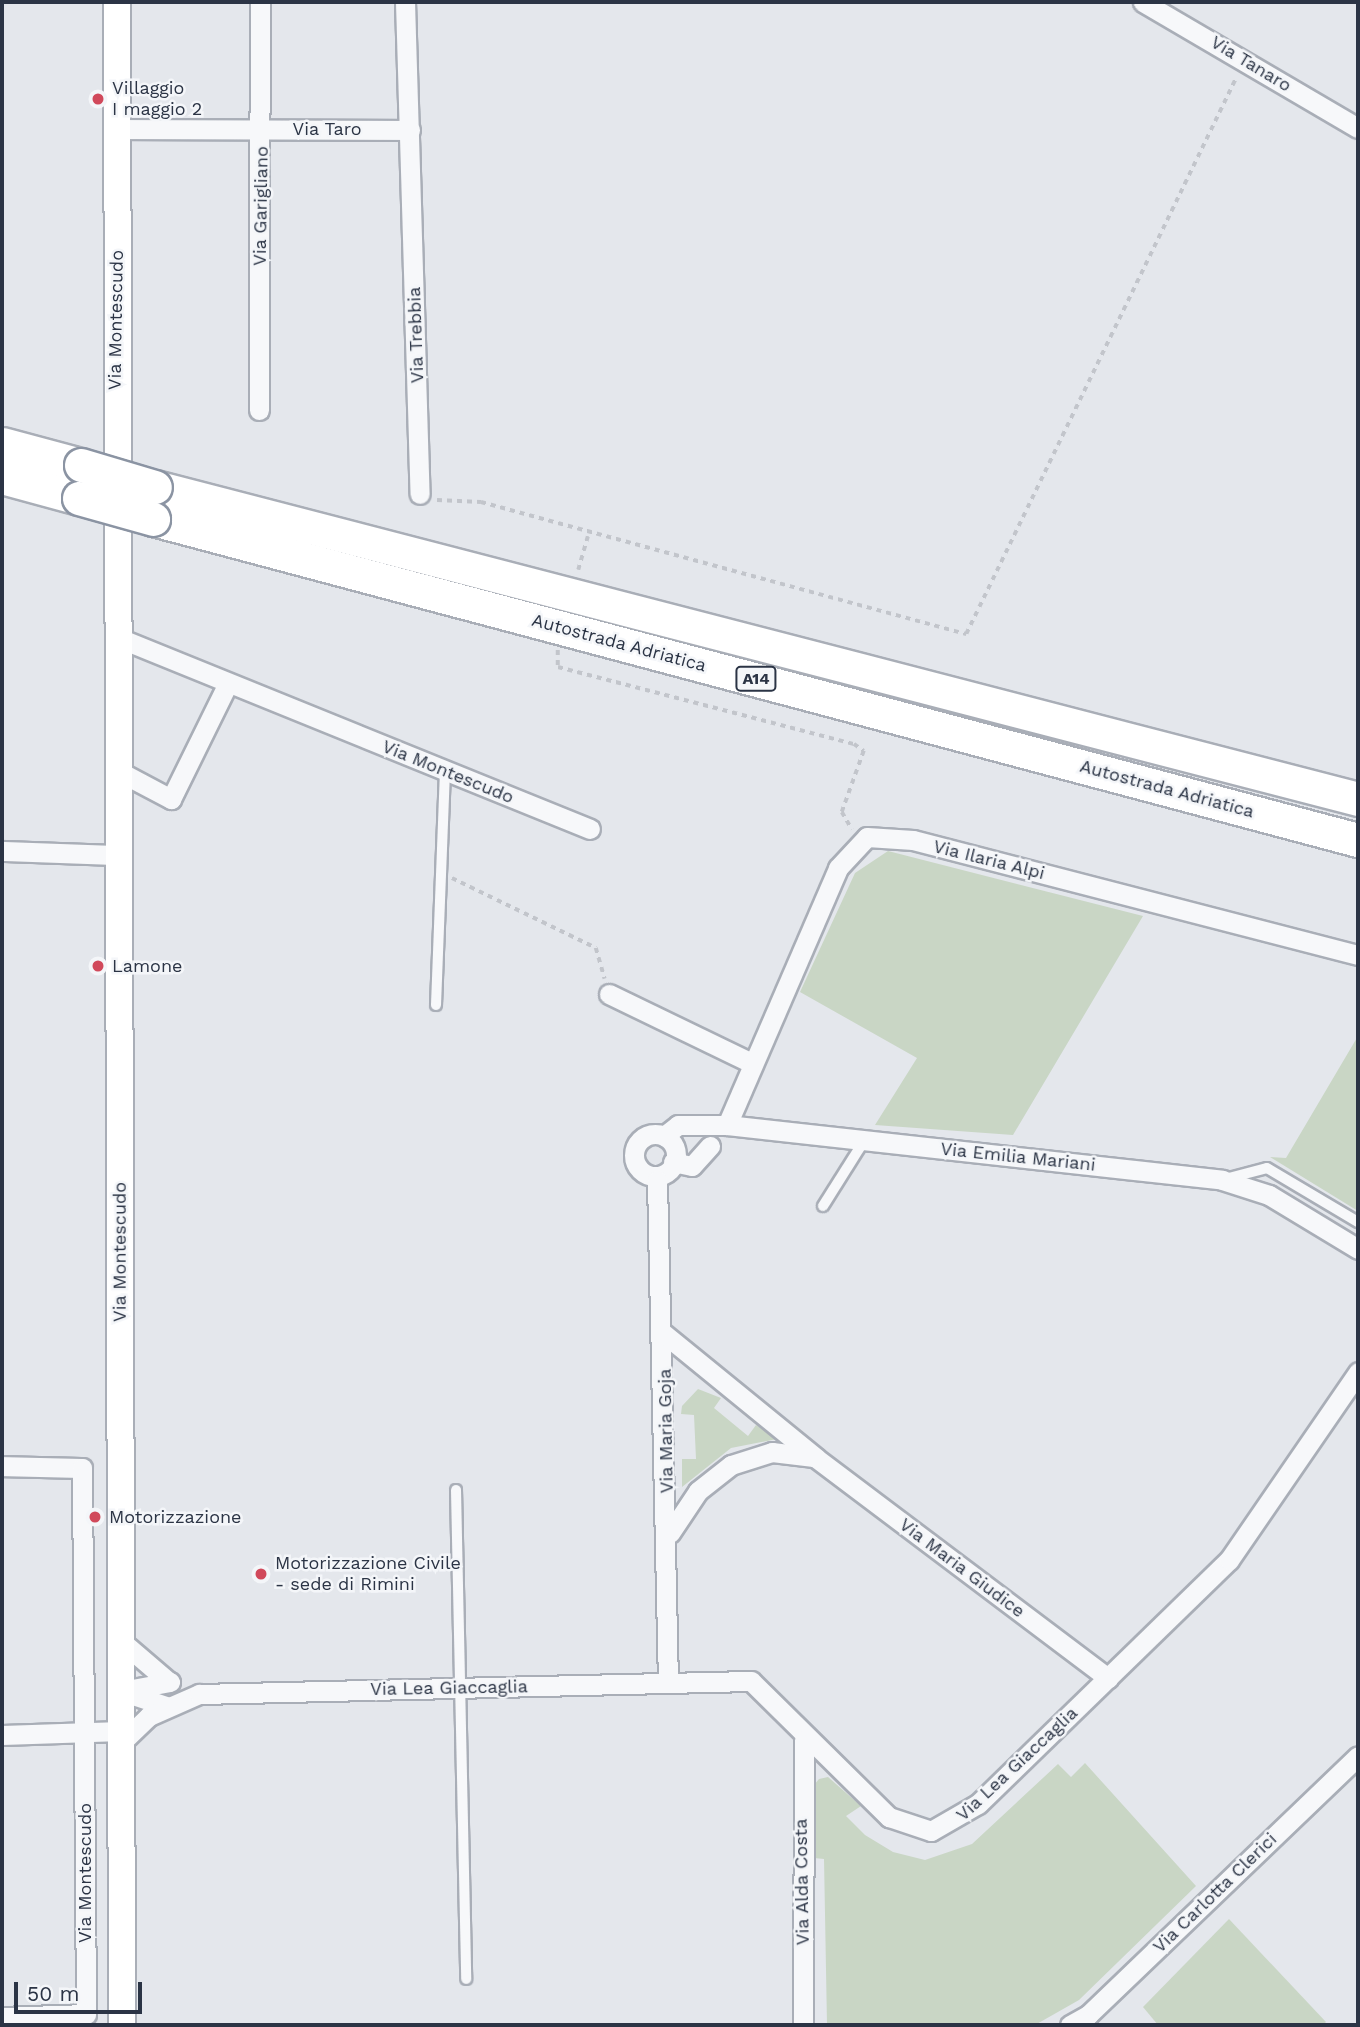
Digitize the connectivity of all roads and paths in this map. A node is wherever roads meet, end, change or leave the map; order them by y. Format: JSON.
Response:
{"nodes":[{"id":1,"x":117,"y":2,"type":"edge"},
{"id":2,"x":260,"y":2,"type":"edge"},
{"id":3,"x":405,"y":2,"type":"edge"},
{"id":4,"x":1143,"y":2,"type":"edge"},
{"id":5,"x":1245,"y":60,"type":"junction"},
{"id":6,"x":1358,"y":128,"type":"edge"},
{"id":7,"x":119,"y":129,"type":"junction"},
{"id":8,"x":262,"y":130,"type":"junction"},
{"id":9,"x":410,"y":130,"type":"junction"},
{"id":10,"x":259,"y":411,"type":"dead end"},
{"id":11,"x":2,"y":444,"type":"edge"},
{"id":12,"x":2,"y":477,"type":"edge"},
{"id":13,"x":421,"y":495,"type":"joint"},
{"id":14,"x":154,"y":503,"type":"junction"},
{"id":15,"x":588,"y":536,"type":"junction"},
{"id":16,"x":576,"y":577,"type":"dead end"},
{"id":17,"x":119,"y":638,"type":"junction"},
{"id":18,"x":558,"y":645,"type":"dead end"},
{"id":19,"x":228,"y":683,"type":"junction"},
{"id":20,"x":445,"y":771,"type":"junction"},
{"id":21,"x":120,"y":772,"type":"junction"},
{"id":22,"x":1358,"y":799,"type":"edge"},
{"id":23,"x":590,"y":829,"type":"dead end"},
{"id":24,"x":1358,"y":840,"type":"edge"},
{"id":25,"x":859,"y":843,"type":"junction"},
{"id":26,"x":2,"y":851,"type":"edge"},
{"id":27,"x":119,"y":855,"type":"junction"},
{"id":28,"x":441,"y":872,"type":"junction"},
{"id":29,"x":1358,"y":955,"type":"edge"},
{"id":30,"x":610,"y":994,"type":"joint"},
{"id":31,"x":436,"y":1005,"type":"dead end"},
{"id":32,"x":752,"y":1063,"type":"junction"},
{"id":33,"x":727,"y":1125,"type":"junction"},
{"id":34,"x":664,"y":1136,"type":"junction"},
{"id":35,"x":864,"y":1141,"type":"junction"},
{"id":36,"x":710,"y":1146,"type":"dead end"},
{"id":37,"x":673,"y":1162,"type":"junction"},
{"id":38,"x":657,"y":1180,"type":"junction"},
{"id":39,"x":1222,"y":1180,"type":"junction"},
{"id":40,"x":823,"y":1206,"type":"dead end"},
{"id":41,"x":1358,"y":1222,"type":"edge"},
{"id":42,"x":1358,"y":1250,"type":"edge"},
{"id":43,"x":663,"y":1333,"type":"junction"},
{"id":44,"x":1358,"y":1372,"type":"edge"},
{"id":45,"x":816,"y":1458,"type":"junction"},
{"id":46,"x":2,"y":1466,"type":"edge"},
{"id":47,"x":456,"y":1490,"type":"dead end"},
{"id":48,"x":668,"y":1538,"type":"junction"},
{"id":49,"x":121,"y":1642,"type":"junction"},
{"id":50,"x":1108,"y":1678,"type":"junction"},
{"id":51,"x":170,"y":1682,"type":"junction"},
{"id":52,"x":668,"y":1683,"type":"junction"},
{"id":53,"x":460,"y":1688,"type":"junction"},
{"id":54,"x":121,"y":1691,"type":"junction"},
{"id":55,"x":200,"y":1694,"type":"junction"},
{"id":56,"x":166,"y":1706,"type":"junction"},
{"id":57,"x":83,"y":1732,"type":"junction"},
{"id":58,"x":2,"y":1735,"type":"edge"},
{"id":59,"x":121,"y":1737,"type":"junction"},
{"id":60,"x":804,"y":1740,"type":"junction"},
{"id":61,"x":1358,"y":1756,"type":"edge"},
{"id":62,"x":466,"y":1979,"type":"dead end"},
{"id":63,"x":2,"y":2017,"type":"edge"},
{"id":64,"x":124,"y":2025,"type":"edge"},
{"id":65,"x":803,"y":2025,"type":"edge"},
{"id":66,"x":1070,"y":2025,"type":"edge"}],
"edges":[{"from":1,"to":7,"type":"street","name":"Via Montescudo"},
{"from":2,"to":8,"type":"street","name":"Via Garigliano"},
{"from":3,"to":9,"type":"street","name":"Via Trebbia"},
{"from":4,"to":5,"type":"street","name":"Via Tanaro"},
{"from":5,"to":6,"type":"street","name":"Via Tanaro"},
{"from":5,"to":15,"type":"path"},
{"from":7,"to":8,"type":"street","name":"Via Taro"},
{"from":7,"to":17,"type":"street","name":"Via Montescudo"},
{"from":8,"to":9,"type":"street","name":"Via Taro"},
{"from":8,"to":10,"type":"street","name":"Via Garigliano"},
{"from":9,"to":13,"type":"street","name":"Via Trebbia"},
{"from":11,"to":14,"type":"highway","name":"Autostrada Adriatica","number":"A14","bridge":true},
{"from":12,"to":14,"type":"highway","name":"Autostrada Adriatica","number":"A14","bridge":true},
{"from":13,"to":15,"type":"path"},
{"from":14,"to":22,"type":"highway","name":"Autostrada Adriatica","number":"A14"},
{"from":14,"to":24,"type":"highway","name":"Autostrada Adriatica","number":"A14"},
{"from":15,"to":16,"type":"path"},
{"from":17,"to":19,"type":"street","name":"Via Montescudo"},
{"from":17,"to":21,"type":"street","name":"Via Montescudo"},
{"from":18,"to":25,"type":"path"},
{"from":19,"to":20,"type":"street","name":"Via Montescudo"},
{"from":19,"to":21,"type":"street"},
{"from":20,"to":23,"type":"street","name":"Via Montescudo"},
{"from":20,"to":28,"type":"lane"},
{"from":21,"to":27,"type":"street","name":"Via Montescudo"},
{"from":25,"to":29,"type":"street","name":"Via Ilaria Alpi"},
{"from":25,"to":32,"type":"street"},
{"from":26,"to":27,"type":"street"},
{"from":27,"to":49,"type":"street","name":"Via Montescudo"},
{"from":28,"to":30,"type":"path"},
{"from":28,"to":31,"type":"lane"},
{"from":30,"to":32,"type":"street"},
{"from":32,"to":33,"type":"street"},
{"from":33,"to":34,"type":"street","name":"Via Emilia Mariani"},
{"from":33,"to":35,"type":"street","name":"Via Emilia Mariani"},
{"from":34,"to":37,"type":"street"},
{"from":34,"to":38,"type":"street","name":"Via Emilia Mariani"},
{"from":35,"to":39,"type":"street","name":"Via Emilia Mariani"},
{"from":35,"to":40,"type":"lane"},
{"from":36,"to":37,"type":"street"},
{"from":37,"to":38,"type":"street"},
{"from":38,"to":43,"type":"street","name":"Via Maria Goja"},
{"from":39,"to":41,"type":"lane"},
{"from":39,"to":42,"type":"street","name":"Via Emilia Mariani"},
{"from":43,"to":45,"type":"street","name":"Via Maria Giudice"},
{"from":43,"to":48,"type":"street","name":"Via Maria Goja"},
{"from":44,"to":50,"type":"street","name":"Via Lea Giaccaglia"},
{"from":45,"to":48,"type":"street","name":"Via Maria Giudice"},
{"from":45,"to":50,"type":"street","name":"Via Maria Giudice"},
{"from":46,"to":57,"type":"street","name":"Via Montescudo"},
{"from":47,"to":53,"type":"lane"},
{"from":48,"to":52,"type":"street","name":"Via Maria Goja"},
{"from":49,"to":51,"type":"street","name":"Via Lea Giaccaglia"},
{"from":49,"to":54,"type":"street","name":"Via Montescudo"},
{"from":50,"to":60,"type":"street","name":"Via Lea Giaccaglia"},
{"from":51,"to":54,"type":"street"},
{"from":51,"to":55,"type":"street","name":"Via Lea Giaccaglia"},
{"from":52,"to":53,"type":"street","name":"Via Lea Giaccaglia"},
{"from":52,"to":60,"type":"street","name":"Via Lea Giaccaglia"},
{"from":53,"to":55,"type":"street","name":"Via Lea Giaccaglia"},
{"from":53,"to":62,"type":"lane"},
{"from":54,"to":56,"type":"street"},
{"from":54,"to":59,"type":"street","name":"Via Montescudo"},
{"from":55,"to":56,"type":"street","name":"Via Lea Giaccaglia"},
{"from":56,"to":59,"type":"street","name":"Via Lea Giaccaglia"},
{"from":57,"to":58,"type":"street"},
{"from":57,"to":59,"type":"street"},
{"from":57,"to":63,"type":"street","name":"Via Montescudo"},
{"from":59,"to":64,"type":"street","name":"Via Montescudo"},
{"from":60,"to":65,"type":"street","name":"Via Alda Costa"},
{"from":61,"to":66,"type":"street","name":"Via Carlotta Clerici"}]}
